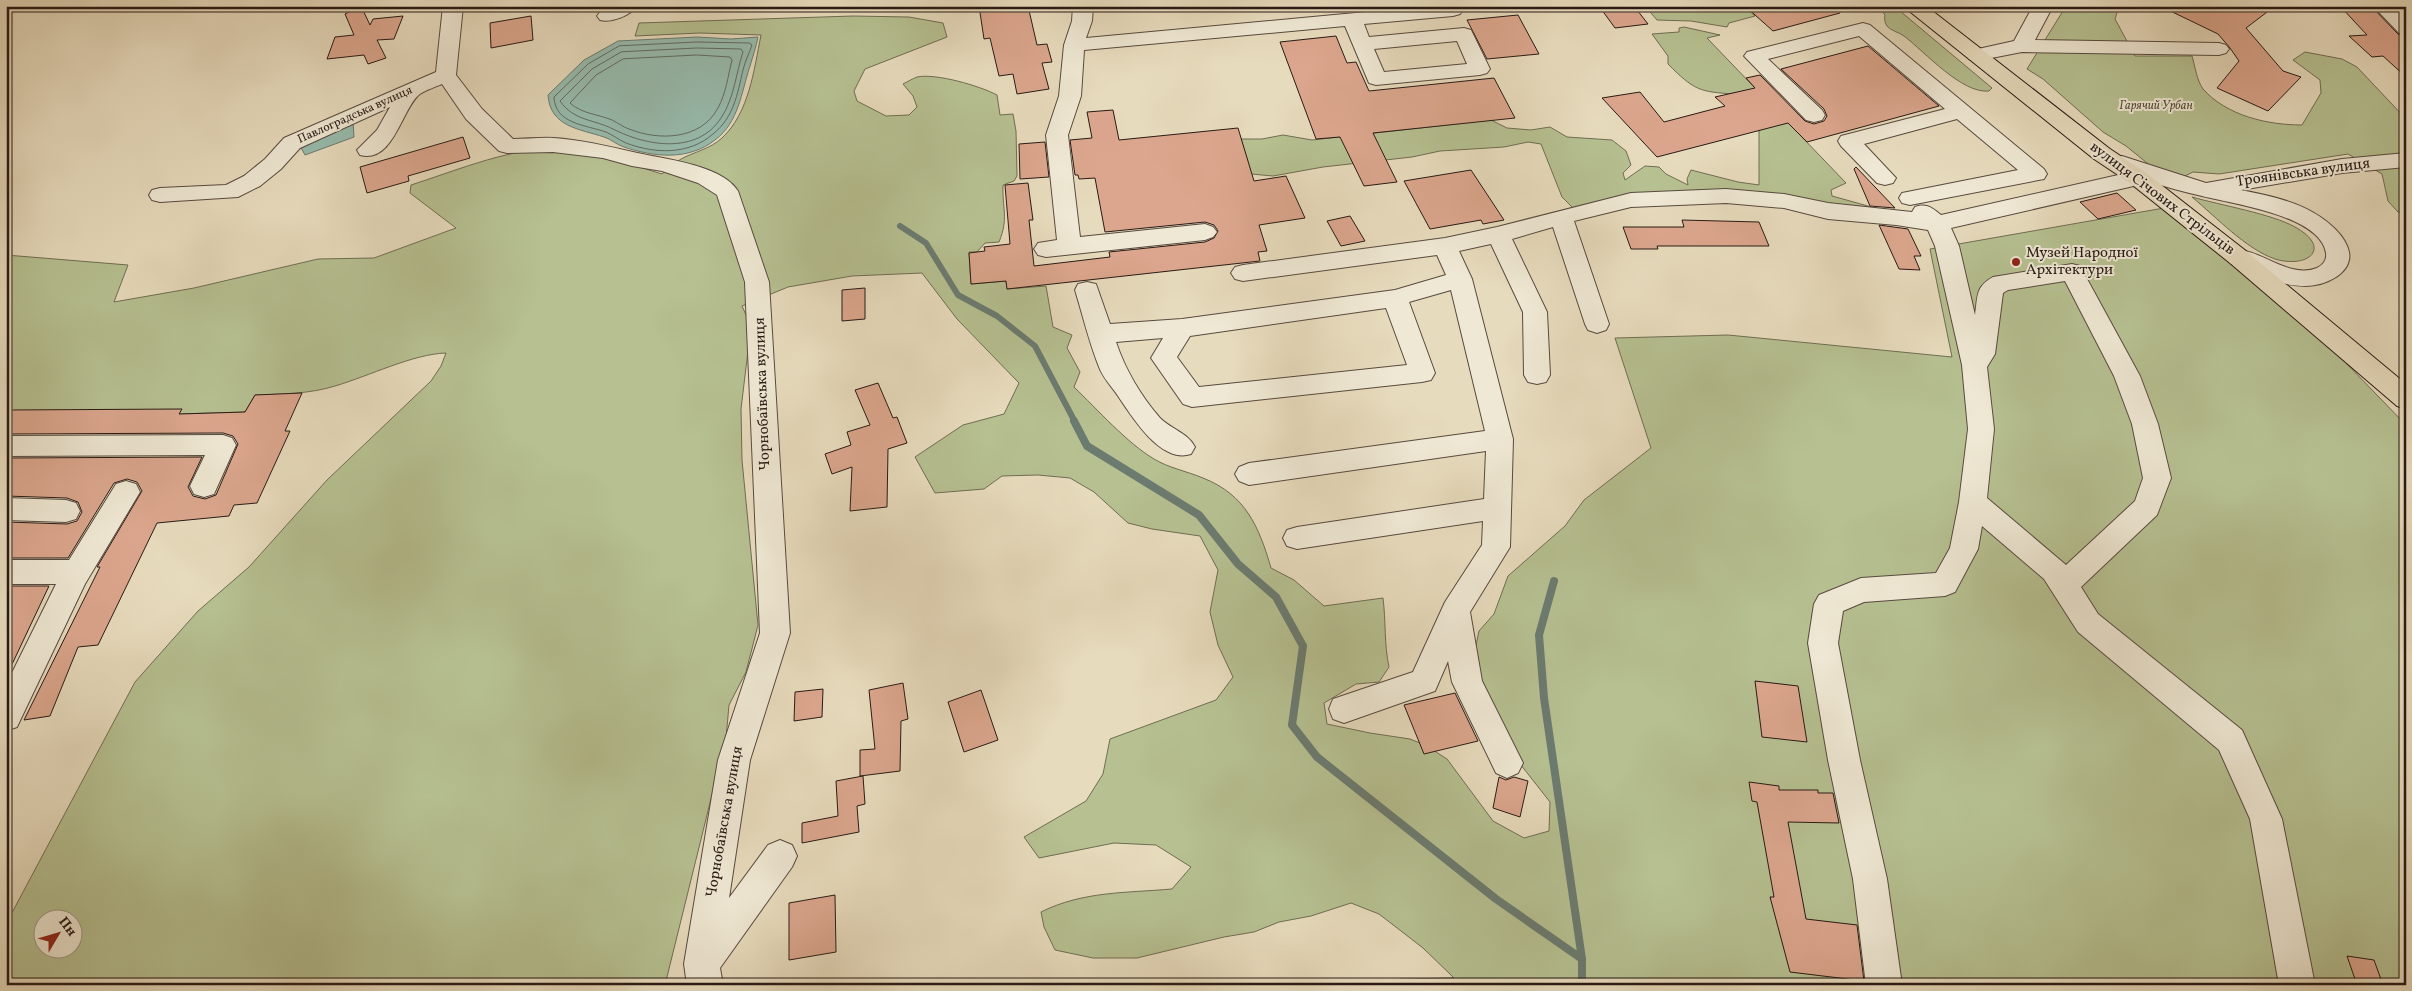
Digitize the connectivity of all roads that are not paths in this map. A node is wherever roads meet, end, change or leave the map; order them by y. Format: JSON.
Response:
{"nodes":[{"id":1,"x":453,"y":6,"type":"edge"},
{"id":2,"x":627,"y":6,"type":"edge"},
{"id":3,"x":1083,"y":6,"type":"edge"},
{"id":4,"x":1456,"y":6,"type":"edge"},
{"id":5,"x":1913,"y":6,"type":"edge"},
{"id":6,"x":2043,"y":6,"type":"edge"},
{"id":7,"x":2383,"y":6,"type":"edge"},
{"id":8,"x":607,"y":16,"type":"dead end"},
{"id":9,"x":1352,"y":19,"type":"junction"},
{"id":10,"x":2406,"y":29,"type":"edge"},
{"id":11,"x":1361,"y":44,"type":"junction"},
{"id":12,"x":1074,"y":45,"type":"junction"},
{"id":13,"x":2022,"y":46,"type":"junction"},
{"id":14,"x":2219,"y":49,"type":"dead end"},
{"id":15,"x":1976,"y":55,"type":"junction"},
{"id":16,"x":446,"y":76,"type":"junction"},
{"id":17,"x":412,"y":89,"type":"junction"},
{"id":18,"x":1962,"y":111,"type":"junction"},
{"id":19,"x":1814,"y":115,"type":"dead end"},
{"id":20,"x":368,"y":150,"type":"dead end"},
{"id":21,"x":2102,"y":154,"type":"junction"},
{"id":22,"x":2406,"y":160,"type":"edge"},
{"id":23,"x":2036,"y":174,"type":"junction"},
{"id":24,"x":1884,"y":178,"type":"dead end"},
{"id":25,"x":2138,"y":178,"type":"junction"},
{"id":26,"x":2097,"y":187,"type":"junction"},
{"id":27,"x":2201,"y":189,"type":"junction"},
{"id":28,"x":160,"y":196,"type":"dead end"},
{"id":29,"x":1562,"y":217,"type":"junction"},
{"id":30,"x":1937,"y":224,"type":"junction"},
{"id":31,"x":1205,"y":232,"type":"dead end"},
{"id":32,"x":1498,"y":235,"type":"junction"},
{"id":33,"x":1069,"y":246,"type":"junction"},
{"id":34,"x":1445,"y":246,"type":"junction"},
{"id":35,"x":1046,"y":249,"type":"dead end"},
{"id":36,"x":2238,"y":257,"type":"junction"},
{"id":37,"x":1243,"y":273,"type":"dead end"},
{"id":38,"x":1460,"y":279,"type":"junction"},
{"id":39,"x":1087,"y":290,"type":"dead end"},
{"id":40,"x":1395,"y":298,"type":"junction"},
{"id":41,"x":1597,"y":324,"type":"dead end"},
{"id":42,"x":1182,"y":328,"type":"junction"},
{"id":43,"x":1100,"y":334,"type":"junction"},
{"id":44,"x":1974,"y":366,"type":"junction"},
{"id":45,"x":1537,"y":375,"type":"dead end"},
{"id":46,"x":2406,"y":399,"type":"edge"},
{"id":47,"x":1500,"y":439,"type":"junction"},
{"id":48,"x":6,"y":446,"type":"edge"},
{"id":49,"x":1182,"y":447,"type":"dead end"},
{"id":50,"x":1248,"y":474,"type":"dead end"},
{"id":51,"x":204,"y":486,"type":"dead end"},
{"id":52,"x":126,"y":492,"type":"dead end"},
{"id":53,"x":1973,"y":502,"type":"junction"},
{"id":54,"x":1497,"y":508,"type":"junction"},
{"id":55,"x":6,"y":509,"type":"edge"},
{"id":56,"x":66,"y":511,"type":"dead end"},
{"id":57,"x":1297,"y":538,"type":"dead end"},
{"id":58,"x":6,"y":572,"type":"edge"},
{"id":59,"x":77,"y":572,"type":"junction"},
{"id":60,"x":2064,"y":585,"type":"junction"},
{"id":61,"x":1455,"y":611,"type":"junction"},
{"id":62,"x":1344,"y":709,"type":"dead end"},
{"id":63,"x":6,"y":717,"type":"edge"},
{"id":64,"x":1507,"y":763,"type":"dead end"},
{"id":65,"x":780,"y":856,"type":"dead end"},
{"id":66,"x":704,"y":974,"type":"edge"},
{"id":67,"x":1884,"y":985,"type":"edge"},
{"id":68,"x":2297,"y":985,"type":"edge"}],
"edges":[{"from":1,"to":16,"type":"street"},
{"from":2,"to":8,"type":"street"},
{"from":3,"to":12,"type":"street"},
{"from":4,"to":9,"type":"street"},
{"from":5,"to":15,"type":"main road","name":"вулиця Січових Стрільців"},
{"from":6,"to":13,"type":"street"},
{"from":7,"to":10,"type":"street"},
{"from":9,"to":11,"type":"street"},
{"from":9,"to":12,"type":"street"},
{"from":11,"to":11,"type":"street"},
{"from":12,"to":33,"type":"street"},
{"from":13,"to":14,"type":"street"},
{"from":13,"to":15,"type":"street"},
{"from":15,"to":21,"type":"main road","name":"вулиця Січових Стрільців"},
{"from":16,"to":17,"type":"street","name":"Павлоградська вулиця"},
{"from":16,"to":66,"type":"street","name":"Чорнобаївська вулиця"},
{"from":17,"to":20,"type":"street"},
{"from":17,"to":28,"type":"street","name":"Павлоградська вулиця"},
{"from":18,"to":19,"type":"street"},
{"from":18,"to":23,"type":"street"},
{"from":18,"to":24,"type":"street"},
{"from":21,"to":25,"type":"main road","name":"вулиця Січових Стрільців"},
{"from":21,"to":27,"type":"street","name":"Троянівська вулиця"},
{"from":22,"to":27,"type":"street","name":"Троянівська вулиця"},
{"from":23,"to":26,"type":"street"},
{"from":23,"to":30,"type":"street"},
{"from":25,"to":26,"type":"street"},
{"from":25,"to":36,"type":"main road","name":"вулиця Січових Стрільців"},
{"from":26,"to":30,"type":"street"},
{"from":27,"to":36,"type":"street","name":"Троянівська вулиця"},
{"from":29,"to":30,"type":"street"},
{"from":29,"to":32,"type":"street"},
{"from":29,"to":41,"type":"street"},
{"from":30,"to":44,"type":"street"},
{"from":31,"to":33,"type":"street"},
{"from":32,"to":34,"type":"street"},
{"from":32,"to":45,"type":"street"},
{"from":33,"to":35,"type":"street"},
{"from":34,"to":37,"type":"street"},
{"from":34,"to":38,"type":"street"},
{"from":36,"to":46,"type":"main road","name":"вулиця Січових Стрільців"},
{"from":38,"to":40,"type":"street"},
{"from":38,"to":47,"type":"street"},
{"from":39,"to":43,"type":"street"},
{"from":40,"to":42,"type":"street"},
{"from":40,"to":42,"type":"street"},
{"from":42,"to":43,"type":"street"},
{"from":43,"to":49,"type":"street"},
{"from":44,"to":53,"type":"street"},
{"from":44,"to":60,"type":"street"},
{"from":47,"to":50,"type":"street"},
{"from":47,"to":54,"type":"street"},
{"from":48,"to":51,"type":"street"},
{"from":52,"to":59,"type":"street"},
{"from":53,"to":60,"type":"street"},
{"from":53,"to":67,"type":"street"},
{"from":54,"to":57,"type":"street"},
{"from":54,"to":61,"type":"street"},
{"from":55,"to":56,"type":"street"},
{"from":58,"to":59,"type":"street"},
{"from":59,"to":63,"type":"street"},
{"from":60,"to":68,"type":"street"},
{"from":61,"to":62,"type":"street"},
{"from":61,"to":64,"type":"street"},
{"from":65,"to":66,"type":"street"}]}
